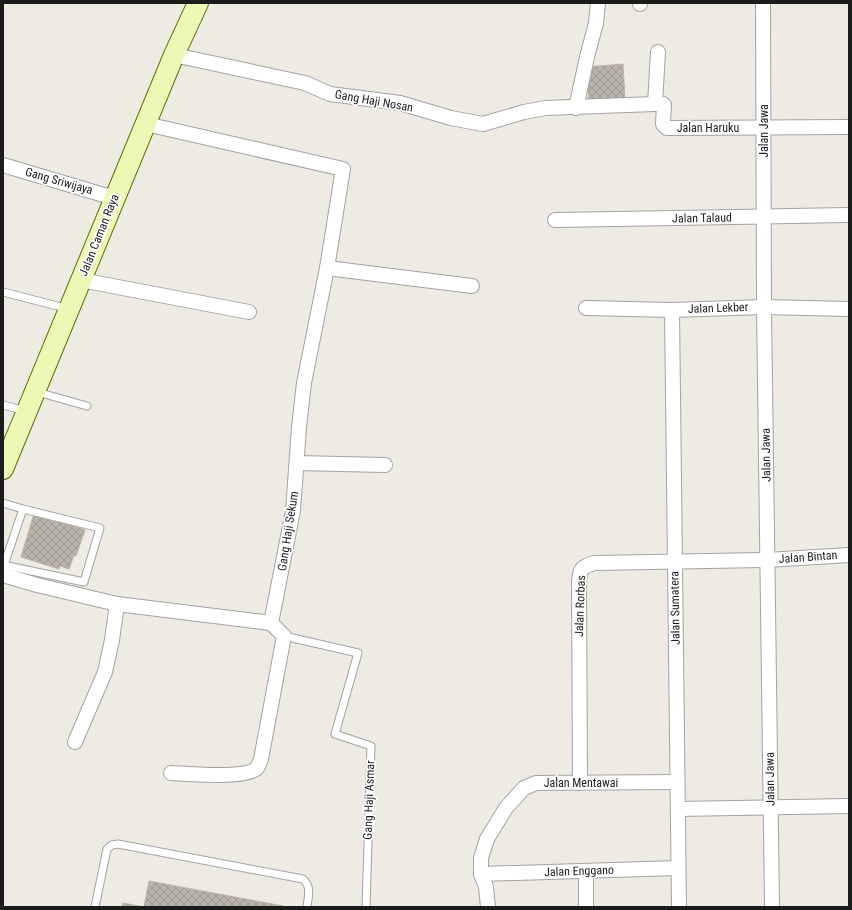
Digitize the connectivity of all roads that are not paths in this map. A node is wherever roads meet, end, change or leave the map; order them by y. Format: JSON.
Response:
{"nodes":[{"id":1,"x":198,"y":3,"type":"edge"},
{"id":2,"x":598,"y":3,"type":"edge"},
{"id":3,"x":763,"y":3,"type":"edge"},
{"id":4,"x":658,"y":52,"type":"dead end"},
{"id":5,"x":174,"y":55,"type":"junction"},
{"id":6,"x":655,"y":104,"type":"junction"},
{"id":7,"x":576,"y":108,"type":"junction"},
{"id":8,"x":146,"y":124,"type":"junction"},
{"id":9,"x":849,"y":127,"type":"edge"},
{"id":10,"x":764,"y":128,"type":"junction"},
{"id":11,"x":3,"y":165,"type":"edge"},
{"id":12,"x":114,"y":198,"type":"junction"},
{"id":13,"x":849,"y":215,"type":"edge"},
{"id":14,"x":764,"y":218,"type":"junction"},
{"id":15,"x":555,"y":220,"type":"dead end"},
{"id":16,"x":327,"y":268,"type":"junction"},
{"id":17,"x":81,"y":280,"type":"junction"},
{"id":18,"x":472,"y":286,"type":"dead end"},
{"id":19,"x":3,"y":292,"type":"edge"},
{"id":20,"x":764,"y":307,"type":"junction"},
{"id":21,"x":586,"y":308,"type":"dead end"},
{"id":22,"x":69,"y":309,"type":"junction"},
{"id":23,"x":849,"y":309,"type":"edge"},
{"id":24,"x":672,"y":310,"type":"junction"},
{"id":25,"x":249,"y":312,"type":"dead end"},
{"id":26,"x":35,"y":391,"type":"junction"},
{"id":27,"x":3,"y":405,"type":"edge"},
{"id":28,"x":87,"y":406,"type":"dead end"},
{"id":29,"x":26,"y":411,"type":"junction"},
{"id":30,"x":296,"y":463,"type":"junction"},
{"id":31,"x":385,"y":465,"type":"dead end"},
{"id":32,"x":3,"y":469,"type":"edge"},
{"id":33,"x":3,"y":503,"type":"edge"},
{"id":34,"x":23,"y":509,"type":"junction"},
{"id":35,"x":849,"y":555,"type":"edge"},
{"id":36,"x":767,"y":560,"type":"junction"},
{"id":37,"x":675,"y":562,"type":"junction"},
{"id":38,"x":3,"y":568,"type":"edge"},
{"id":39,"x":117,"y":604,"type":"junction"},
{"id":40,"x":271,"y":623,"type":"junction"},
{"id":41,"x":284,"y":636,"type":"junction"},
{"id":42,"x":75,"y":742,"type":"dead end"},
{"id":43,"x":171,"y":773,"type":"dead end"},
{"id":44,"x":677,"y":782,"type":"junction"},
{"id":45,"x":580,"y":783,"type":"junction"},
{"id":46,"x":849,"y":806,"type":"edge"},
{"id":47,"x":771,"y":807,"type":"junction"},
{"id":48,"x":678,"y":809,"type":"junction"},
{"id":49,"x":678,"y":868,"type":"junction"},
{"id":50,"x":586,"y":871,"type":"junction"},
{"id":51,"x":481,"y":874,"type":"junction"},
{"id":52,"x":95,"y":907,"type":"edge"},
{"id":53,"x":307,"y":907,"type":"edge"},
{"id":54,"x":366,"y":907,"type":"edge"},
{"id":55,"x":488,"y":907,"type":"edge"},
{"id":56,"x":586,"y":907,"type":"edge"},
{"id":57,"x":679,"y":907,"type":"edge"},
{"id":58,"x":772,"y":907,"type":"edge"}],
"edges":[{"from":1,"to":5,"type":"main road","name":"Jalan Caman Raya"},
{"from":2,"to":7,"type":"street"},
{"from":3,"to":10,"type":"street","name":"Jalan Jawa"},
{"from":4,"to":6,"type":"street"},
{"from":5,"to":7,"type":"street","name":"Gang Haji Nosan"},
{"from":5,"to":8,"type":"main road","name":"Jalan Caman Raya"},
{"from":6,"to":7,"type":"street","name":"Gang Haji Nosan"},
{"from":6,"to":10,"type":"street","name":"Jalan Haruku"},
{"from":8,"to":12,"type":"main road","name":"Jalan Caman Raya"},
{"from":8,"to":16,"type":"street","name":"Gang Haji Sekum"},
{"from":9,"to":10,"type":"street"},
{"from":10,"to":14,"type":"street","name":"Jalan Jawa"},
{"from":11,"to":12,"type":"street","name":"Gang Sriwijaya"},
{"from":12,"to":17,"type":"main road","name":"Jalan Caman Raya"},
{"from":13,"to":14,"type":"street","name":"Jalan Talaud"},
{"from":14,"to":15,"type":"street","name":"Jalan Talaud"},
{"from":14,"to":20,"type":"street","name":"Jalan Jawa"},
{"from":16,"to":18,"type":"street"},
{"from":16,"to":30,"type":"street","name":"Gang Haji Sekum"},
{"from":17,"to":22,"type":"main road","name":"Jalan Caman Raya"},
{"from":17,"to":25,"type":"street"},
{"from":19,"to":22,"type":"lane"},
{"from":20,"to":23,"type":"street","name":"Jalan Lekber"},
{"from":20,"to":24,"type":"street","name":"Jalan Lekber"},
{"from":20,"to":36,"type":"street","name":"Jalan Jawa"},
{"from":21,"to":24,"type":"street","name":"Jalan Lekber"},
{"from":22,"to":26,"type":"main road","name":"Jalan Caman Raya"},
{"from":24,"to":37,"type":"street","name":"Jalan Sumatera"},
{"from":26,"to":28,"type":"lane"},
{"from":26,"to":29,"type":"main road","name":"Jalan Caman Raya"},
{"from":27,"to":29,"type":"lane"},
{"from":29,"to":32,"type":"main road","name":"Jalan Caman Raya"},
{"from":30,"to":31,"type":"street"},
{"from":30,"to":40,"type":"street","name":"Gang Haji Sekum"},
{"from":33,"to":34,"type":"lane"},
{"from":34,"to":38,"type":"lane"},
{"from":34,"to":38,"type":"lane"},
{"from":35,"to":36,"type":"street","name":"Jalan Bintan"},
{"from":36,"to":37,"type":"street","name":"Jalan Rorbas"},
{"from":36,"to":47,"type":"street","name":"Jalan Jawa"},
{"from":37,"to":44,"type":"street","name":"Jalan Sumatera"},
{"from":37,"to":45,"type":"street","name":"Jalan Rorbas"},
{"from":38,"to":39,"type":"street"},
{"from":39,"to":40,"type":"street"},
{"from":39,"to":42,"type":"street"},
{"from":40,"to":41,"type":"street"},
{"from":41,"to":43,"type":"street"},
{"from":41,"to":54,"type":"lane","name":"Gang Haji Asmar"},
{"from":44,"to":45,"type":"street","name":"Jalan Mentawai"},
{"from":44,"to":48,"type":"street","name":"Jalan Sumatera"},
{"from":45,"to":51,"type":"street","name":"Jalan Mentawai"},
{"from":46,"to":47,"type":"street"},
{"from":47,"to":48,"type":"street"},
{"from":47,"to":58,"type":"street","name":"Jalan Jawa"},
{"from":48,"to":49,"type":"street","name":"Jalan Sumatera"},
{"from":49,"to":50,"type":"street","name":"Jalan Enggano"},
{"from":49,"to":57,"type":"street","name":"Jalan Sumatera"},
{"from":50,"to":51,"type":"street","name":"Jalan Enggano"},
{"from":50,"to":56,"type":"street"},
{"from":51,"to":55,"type":"street","name":"Jalan Mentawai"},
{"from":52,"to":53,"type":"lane"}]}
